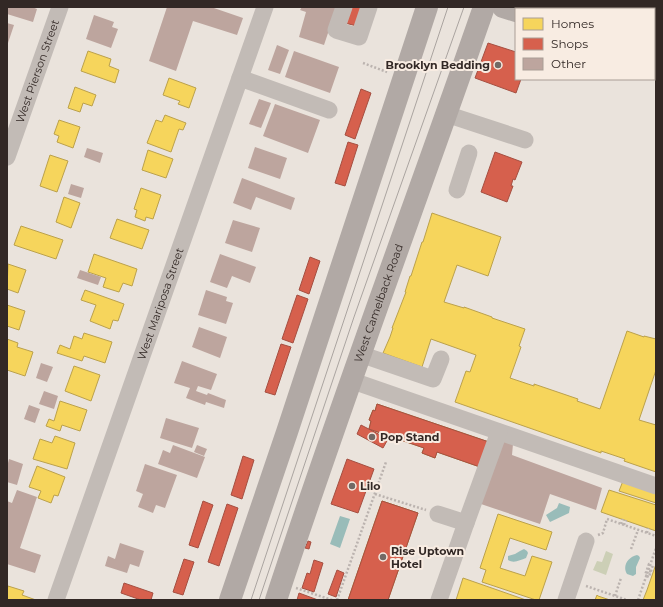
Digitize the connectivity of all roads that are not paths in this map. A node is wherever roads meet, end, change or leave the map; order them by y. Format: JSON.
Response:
{"nodes":[{"id":1,"x":60,"y":7,"type":"edge"},
{"id":2,"x":265,"y":7,"type":"edge"},
{"id":3,"x":344,"y":7,"type":"edge"},
{"id":4,"x":369,"y":7,"type":"edge"},
{"id":5,"x":427,"y":7,"type":"edge"},
{"id":6,"x":484,"y":7,"type":"edge"},
{"id":7,"x":503,"y":7,"type":"edge"},
{"id":8,"x":515,"y":12,"type":"edge"},
{"id":9,"x":240,"y":78,"type":"junction"},
{"id":10,"x":329,"y":110,"type":"dead end"},
{"id":11,"x":446,"y":114,"type":"junction"},
{"id":12,"x":525,"y":140,"type":"dead end"},
{"id":13,"x":469,"y":154,"type":"dead end"},
{"id":14,"x":7,"y":157,"type":"edge"},
{"id":15,"x":457,"y":190,"type":"dead end"},
{"id":16,"x":360,"y":354,"type":"junction"},
{"id":17,"x":441,"y":359,"type":"dead end"},
{"id":18,"x":350,"y":380,"type":"junction"},
{"id":19,"x":499,"y":432,"type":"junction"},
{"id":20,"x":656,"y":486,"type":"edge"},
{"id":21,"x":438,"y":514,"type":"road end"},
{"id":22,"x":466,"y":523,"type":"junction"},
{"id":23,"x":586,"y":541,"type":"road end"},
{"id":24,"x":279,"y":592,"type":"edge"},
{"id":25,"x":56,"y":600,"type":"edge"},
{"id":26,"x":230,"y":600,"type":"edge"},
{"id":27,"x":439,"y":600,"type":"edge"},
{"id":28,"x":566,"y":600,"type":"edge"}],
"edges":[{"from":1,"to":14,"type":"street","name":"West Pierson Street"},
{"from":2,"to":9,"type":"street","name":"West Mariposa Street"},
{"from":3,"to":4,"type":"street"},
{"from":5,"to":26,"type":"main road"},
{"from":6,"to":11,"type":"main road","name":"West Camelback Road"},
{"from":7,"to":8,"type":"main road"},
{"from":9,"to":10,"type":"street"},
{"from":9,"to":25,"type":"street","name":"West Mariposa Street"},
{"from":11,"to":12,"type":"street"},
{"from":11,"to":16,"type":"main road","name":"West Camelback Road"},
{"from":13,"to":15,"type":"street"},
{"from":16,"to":17,"type":"street"},
{"from":16,"to":18,"type":"main road","name":"West Camelback Road"},
{"from":18,"to":19,"type":"street"},
{"from":18,"to":24,"type":"main road","name":"West Camelback Road"},
{"from":19,"to":20,"type":"street"},
{"from":19,"to":22,"type":"street"},
{"from":21,"to":22,"type":"street"},
{"from":22,"to":27,"type":"street"},
{"from":23,"to":28,"type":"street"}]}
